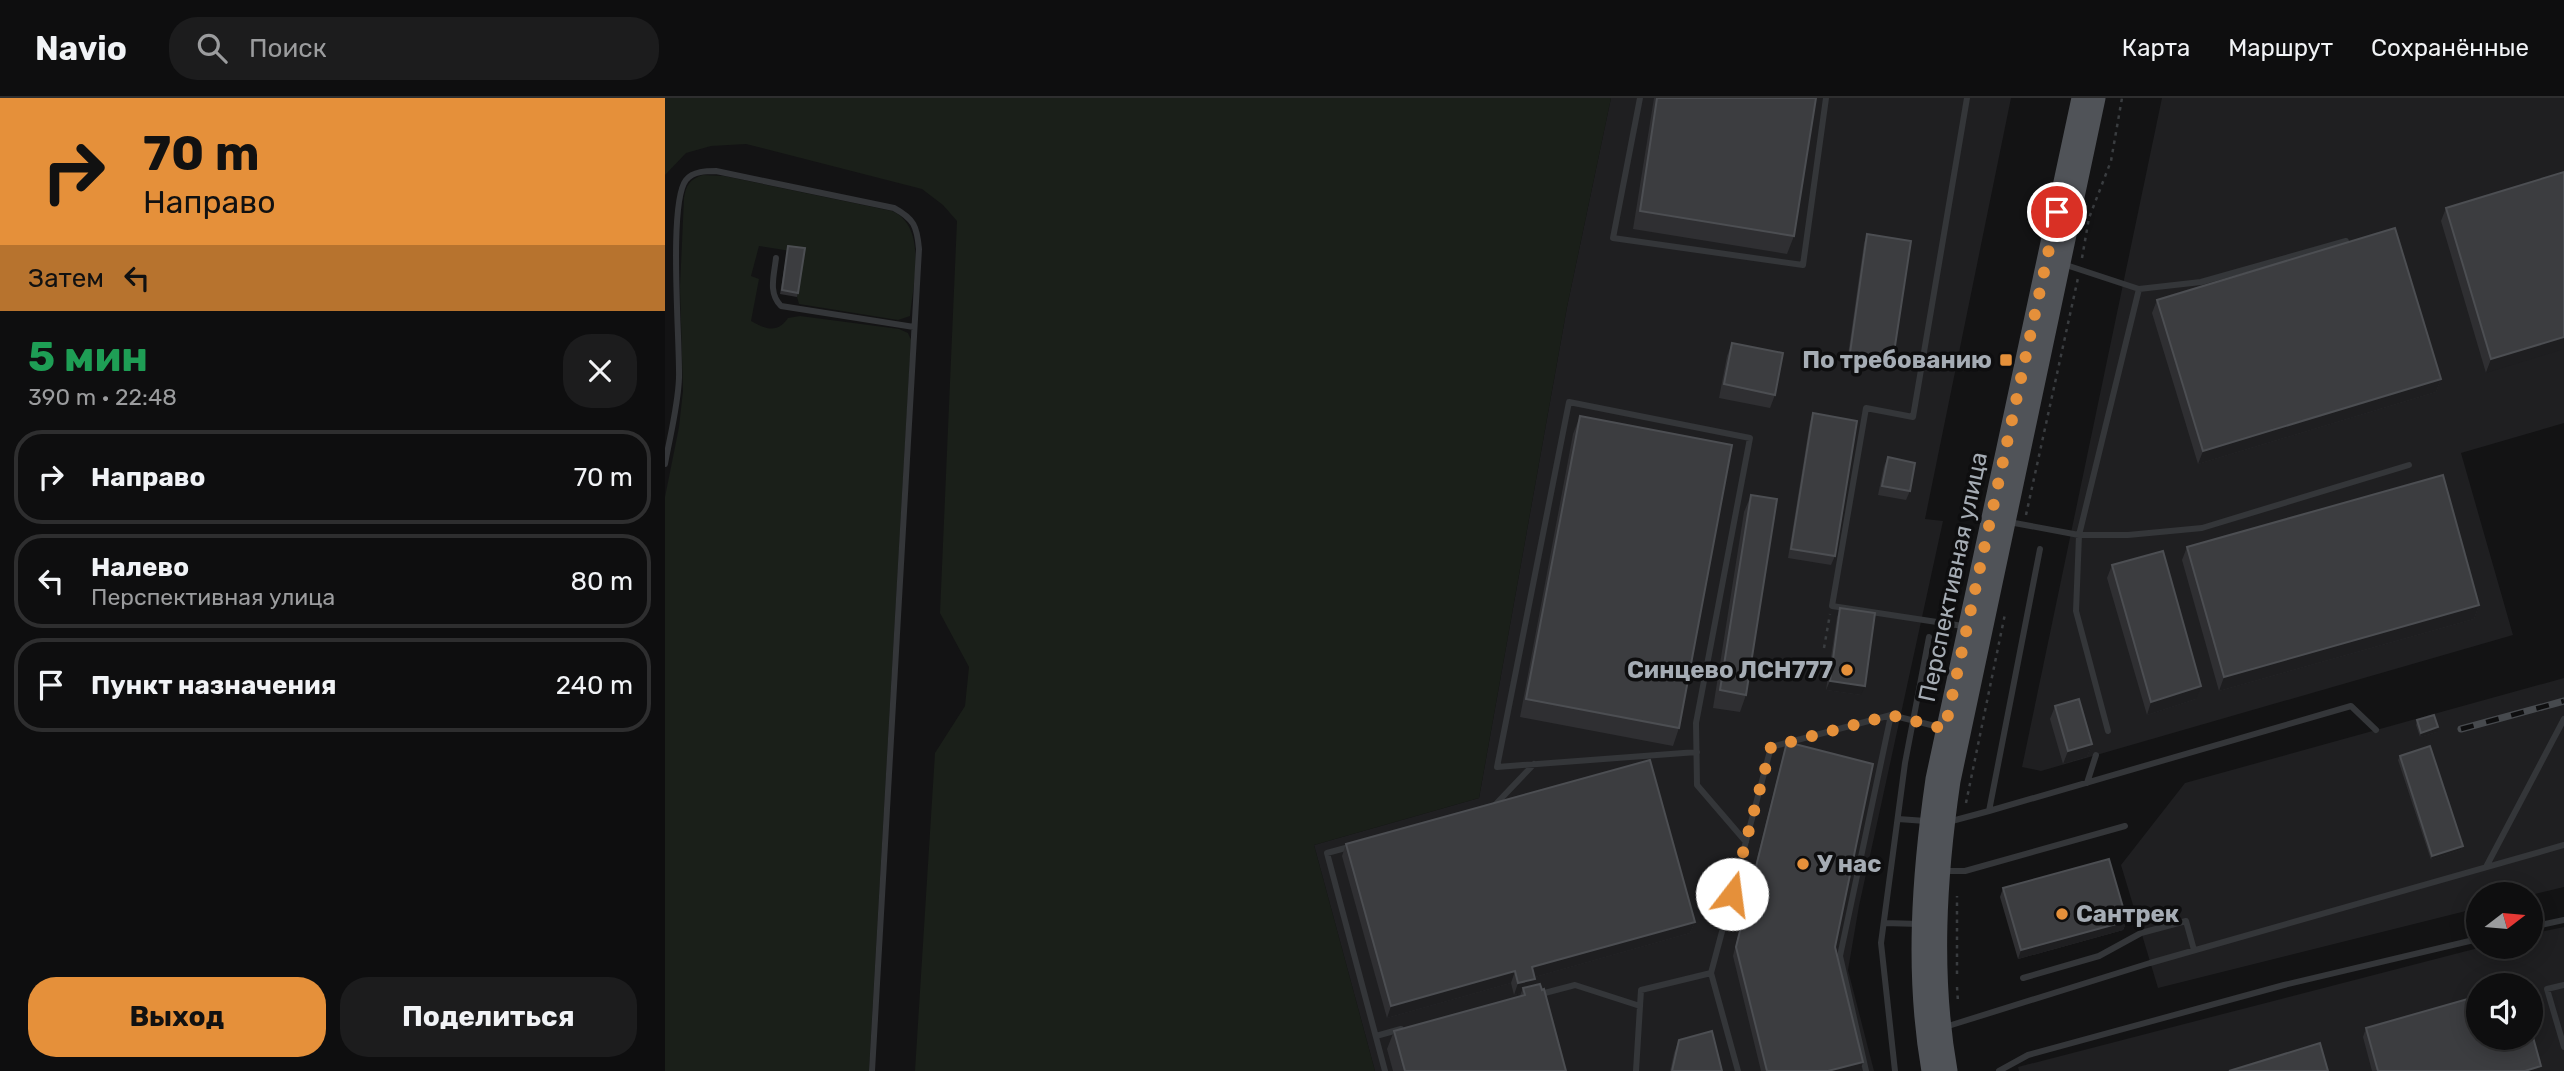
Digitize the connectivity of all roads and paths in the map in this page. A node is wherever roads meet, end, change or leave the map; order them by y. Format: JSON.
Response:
{"nodes":[{"id":1,"x":1640,"y":98,"type":"edge"},
{"id":2,"x":1826,"y":98,"type":"edge"},
{"id":3,"x":1967,"y":98,"type":"edge"},
{"id":4,"x":2122,"y":98,"type":"edge"},
{"id":5,"x":2082,"y":99,"type":"edge"},
{"id":6,"x":2346,"y":241,"type":"edge"},
{"id":7,"x":776,"y":258,"type":"dead end"},
{"id":8,"x":2071,"y":266,"type":"junction"},
{"id":9,"x":2139,"y":289,"type":"junction"},
{"id":10,"x":914,"y":327,"type":"junction"},
{"id":11,"x":665,"y":464,"type":"edge"},
{"id":12,"x":2409,"y":465,"type":"dead end"},
{"id":13,"x":2007,"y":521,"type":"junction"},
{"id":14,"x":2078,"y":535,"type":"junction"},
{"id":15,"x":2040,"y":549,"type":"dead end"},
{"id":16,"x":2007,"y":604,"type":"dead end"},
{"id":17,"x":1832,"y":606,"type":"junction"},
{"id":18,"x":1974,"y":629,"type":"junction"},
{"id":19,"x":1929,"y":637,"type":"dead end"},
{"id":20,"x":1823,"y":648,"type":"dead end"},
{"id":21,"x":1891,"y":715,"type":"junction"},
{"id":22,"x":2564,"y":719,"type":"edge"},
{"id":23,"x":1913,"y":720,"type":"junction"},
{"id":24,"x":1953,"y":730,"type":"junction"},
{"id":25,"x":2376,"y":730,"type":"dead end"},
{"id":26,"x":2108,"y":732,"type":"dead end"},
{"id":27,"x":1696,"y":752,"type":"junction"},
{"id":28,"x":2096,"y":755,"type":"dead end"},
{"id":29,"x":1534,"y":764,"type":"junction"},
{"id":30,"x":2087,"y":783,"type":"junction"},
{"id":31,"x":1481,"y":810,"type":"edge"},
{"id":32,"x":1989,"y":811,"type":"junction"},
{"id":33,"x":1964,"y":818,"type":"junction"},
{"id":34,"x":1898,"y":819,"type":"junction"},
{"id":35,"x":1937,"y":822,"type":"junction"},
{"id":36,"x":2125,"y":826,"type":"dead end"},
{"id":37,"x":1746,"y":842,"type":"junction"},
{"id":38,"x":2564,"y":845,"type":"edge"},
{"id":39,"x":1353,"y":846,"type":"edge"},
{"id":40,"x":2486,"y":867,"type":"junction"},
{"id":41,"x":1941,"y":871,"type":"junction"},
{"id":42,"x":2564,"y":920,"type":"edge"},
{"id":43,"x":1884,"y":923,"type":"junction"},
{"id":44,"x":1921,"y":924,"type":"junction"},
{"id":45,"x":2543,"y":924,"type":"edge"},
{"id":46,"x":2466,"y":942,"type":"edge"},
{"id":47,"x":2194,"y":950,"type":"junction"},
{"id":48,"x":1711,"y":972,"type":"junction"},
{"id":49,"x":2023,"y":978,"type":"dead end"},
{"id":50,"x":2564,"y":985,"type":"edge"},
{"id":51,"x":1535,"y":995,"type":"edge"},
{"id":52,"x":1640,"y":1006,"type":"junction"},
{"id":53,"x":1416,"y":1026,"type":"edge"},
{"id":54,"x":1942,"y":1028,"type":"junction"},
{"id":55,"x":1376,"y":1036,"type":"junction"},
{"id":56,"x":2564,"y":1047,"type":"edge"},
{"id":57,"x":872,"y":1071,"type":"edge"},
{"id":58,"x":1385,"y":1071,"type":"edge"},
{"id":59,"x":1636,"y":1071,"type":"edge"},
{"id":60,"x":1738,"y":1071,"type":"edge"},
{"id":61,"x":1866,"y":1071,"type":"edge"},
{"id":62,"x":1895,"y":1071,"type":"edge"},
{"id":63,"x":1931,"y":1071,"type":"edge"},
{"id":64,"x":1948,"y":1071,"type":"edge"},
{"id":65,"x":2000,"y":1071,"type":"edge"}],
"edges":[{"from":1,"to":2,"type":"lane"},
{"from":3,"to":17,"type":"lane"},
{"from":4,"to":8,"type":"path"},
{"from":5,"to":8,"type":"main road","name":"Перспективная улица"},
{"from":5,"to":13,"type":"main road","name":"Перспективная улица"},
{"from":6,"to":9,"type":"lane"},
{"from":7,"to":10,"type":"lane"},
{"from":8,"to":9,"type":"lane"},
{"from":8,"to":13,"type":"main road","name":"Перспективная улица"},
{"from":8,"to":13,"type":"path"},
{"from":9,"to":14,"type":"lane"},
{"from":10,"to":11,"type":"lane"},
{"from":10,"to":57,"type":"lane"},
{"from":12,"to":14,"type":"lane"},
{"from":13,"to":14,"type":"lane"},
{"from":13,"to":18,"type":"main road","name":"Перспективная улица"},
{"from":14,"to":26,"type":"lane"},
{"from":15,"to":32,"type":"lane"},
{"from":16,"to":33,"type":"path"},
{"from":17,"to":18,"type":"lane"},
{"from":17,"to":20,"type":"path"},
{"from":18,"to":24,"type":"main road","name":"Перспективная улица"},
{"from":19,"to":23,"type":"lane"},
{"from":21,"to":23,"type":"lane"},
{"from":21,"to":37,"type":"lane"},
{"from":21,"to":61,"type":"lane"},
{"from":22,"to":40,"type":"lane"},
{"from":23,"to":24,"type":"lane"},
{"from":23,"to":34,"type":"lane"},
{"from":24,"to":35,"type":"main road","name":"Перспективная улица"},
{"from":25,"to":30,"type":"lane"},
{"from":27,"to":29,"type":"lane"},
{"from":27,"to":29,"type":"lane"},
{"from":27,"to":37,"type":"lane"},
{"from":28,"to":30,"type":"lane"},
{"from":29,"to":31,"type":"lane"},
{"from":30,"to":32,"type":"lane"},
{"from":32,"to":33,"type":"lane"},
{"from":33,"to":35,"type":"lane"},
{"from":34,"to":35,"type":"lane"},
{"from":34,"to":43,"type":"lane"},
{"from":35,"to":41,"type":"main road","name":"Перспективная улица"},
{"from":36,"to":41,"type":"lane"},
{"from":37,"to":48,"type":"lane"},
{"from":38,"to":40,"type":"lane"},
{"from":39,"to":55,"type":"lane"},
{"from":40,"to":47,"type":"lane"},
{"from":41,"to":44,"type":"main road","name":"Перспективная улица"},
{"from":41,"to":54,"type":"main road","name":"Перспективная улица"},
{"from":41,"to":54,"type":"path"},
{"from":42,"to":45,"type":"lane"},
{"from":43,"to":44,"type":"lane"},
{"from":43,"to":62,"type":"lane"},
{"from":44,"to":54,"type":"main road","name":"Перспективная улица"},
{"from":46,"to":65,"type":"lane"},
{"from":47,"to":49,"type":"lane"},
{"from":47,"to":54,"type":"lane"},
{"from":48,"to":52,"type":"lane"},
{"from":48,"to":60,"type":"lane"},
{"from":50,"to":56,"type":"lane"},
{"from":51,"to":52,"type":"lane"},
{"from":52,"to":59,"type":"lane"},
{"from":53,"to":55,"type":"lane"},
{"from":54,"to":63,"type":"main road","name":"Перспективная улица"},
{"from":54,"to":64,"type":"main road","name":"Перспективная улица"},
{"from":55,"to":58,"type":"lane"}]}
